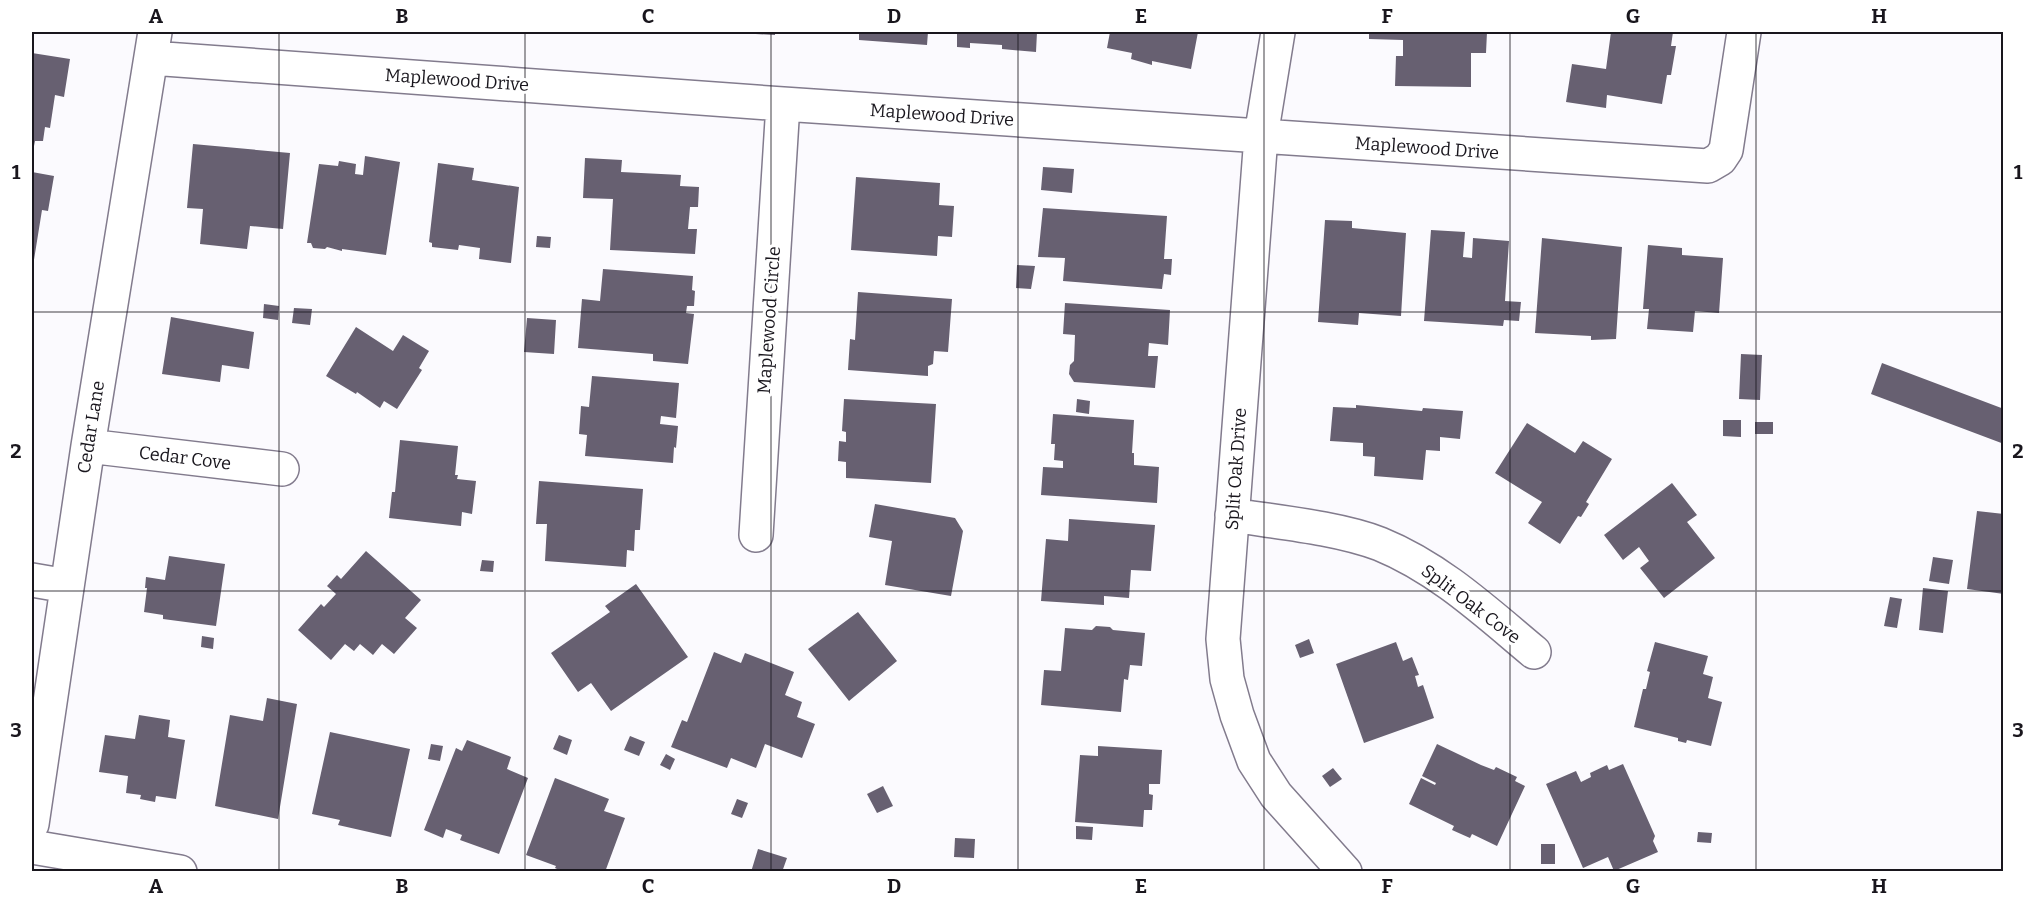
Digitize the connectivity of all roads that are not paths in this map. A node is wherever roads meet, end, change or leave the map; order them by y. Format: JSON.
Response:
{"nodes":[{"id":1,"x":1278,"y":32,"type":"edge"},
{"id":2,"x":1744,"y":32,"type":"edge"},
{"id":3,"x":153,"y":45,"type":"edge"},
{"id":4,"x":783,"y":104,"type":"junction"},
{"id":5,"x":1261,"y":136,"type":"junction"},
{"id":6,"x":88,"y":446,"type":"junction"},
{"id":7,"x":282,"y":469,"type":"dead end"},
{"id":8,"x":1232,"y":515,"type":"junction"},
{"id":9,"x":756,"y":535,"type":"dead end"},
{"id":10,"x":32,"y":580,"type":"edge"},
{"id":11,"x":67,"y":586,"type":"junction"},
{"id":12,"x":1534,"y":652,"type":"dead end"},
{"id":13,"x":32,"y":824,"type":"edge"},
{"id":14,"x":32,"y":847,"type":"edge"},
{"id":15,"x":180,"y":872,"type":"edge"},
{"id":16,"x":1345,"y":872,"type":"edge"}],
"edges":[{"from":1,"to":5,"type":"street","name":"Split Oak Drive"},
{"from":2,"to":5,"type":"street","name":"Maplewood Drive"},
{"from":3,"to":4,"type":"street","name":"Maplewood Drive"},
{"from":3,"to":6,"type":"street","name":"Cedar Lane"},
{"from":4,"to":5,"type":"street","name":"Maplewood Drive"},
{"from":4,"to":9,"type":"street","name":"Maplewood Circle"},
{"from":5,"to":8,"type":"street","name":"Split Oak Drive"},
{"from":6,"to":7,"type":"street","name":"Cedar Cove"},
{"from":6,"to":11,"type":"street","name":"Cedar Lane"},
{"from":8,"to":12,"type":"street","name":"Split Oak Cove"},
{"from":8,"to":16,"type":"street","name":"Split Oak Drive"},
{"from":10,"to":11,"type":"street"},
{"from":11,"to":13,"type":"street","name":"Cedar Lane"},
{"from":14,"to":15,"type":"street"}]}
